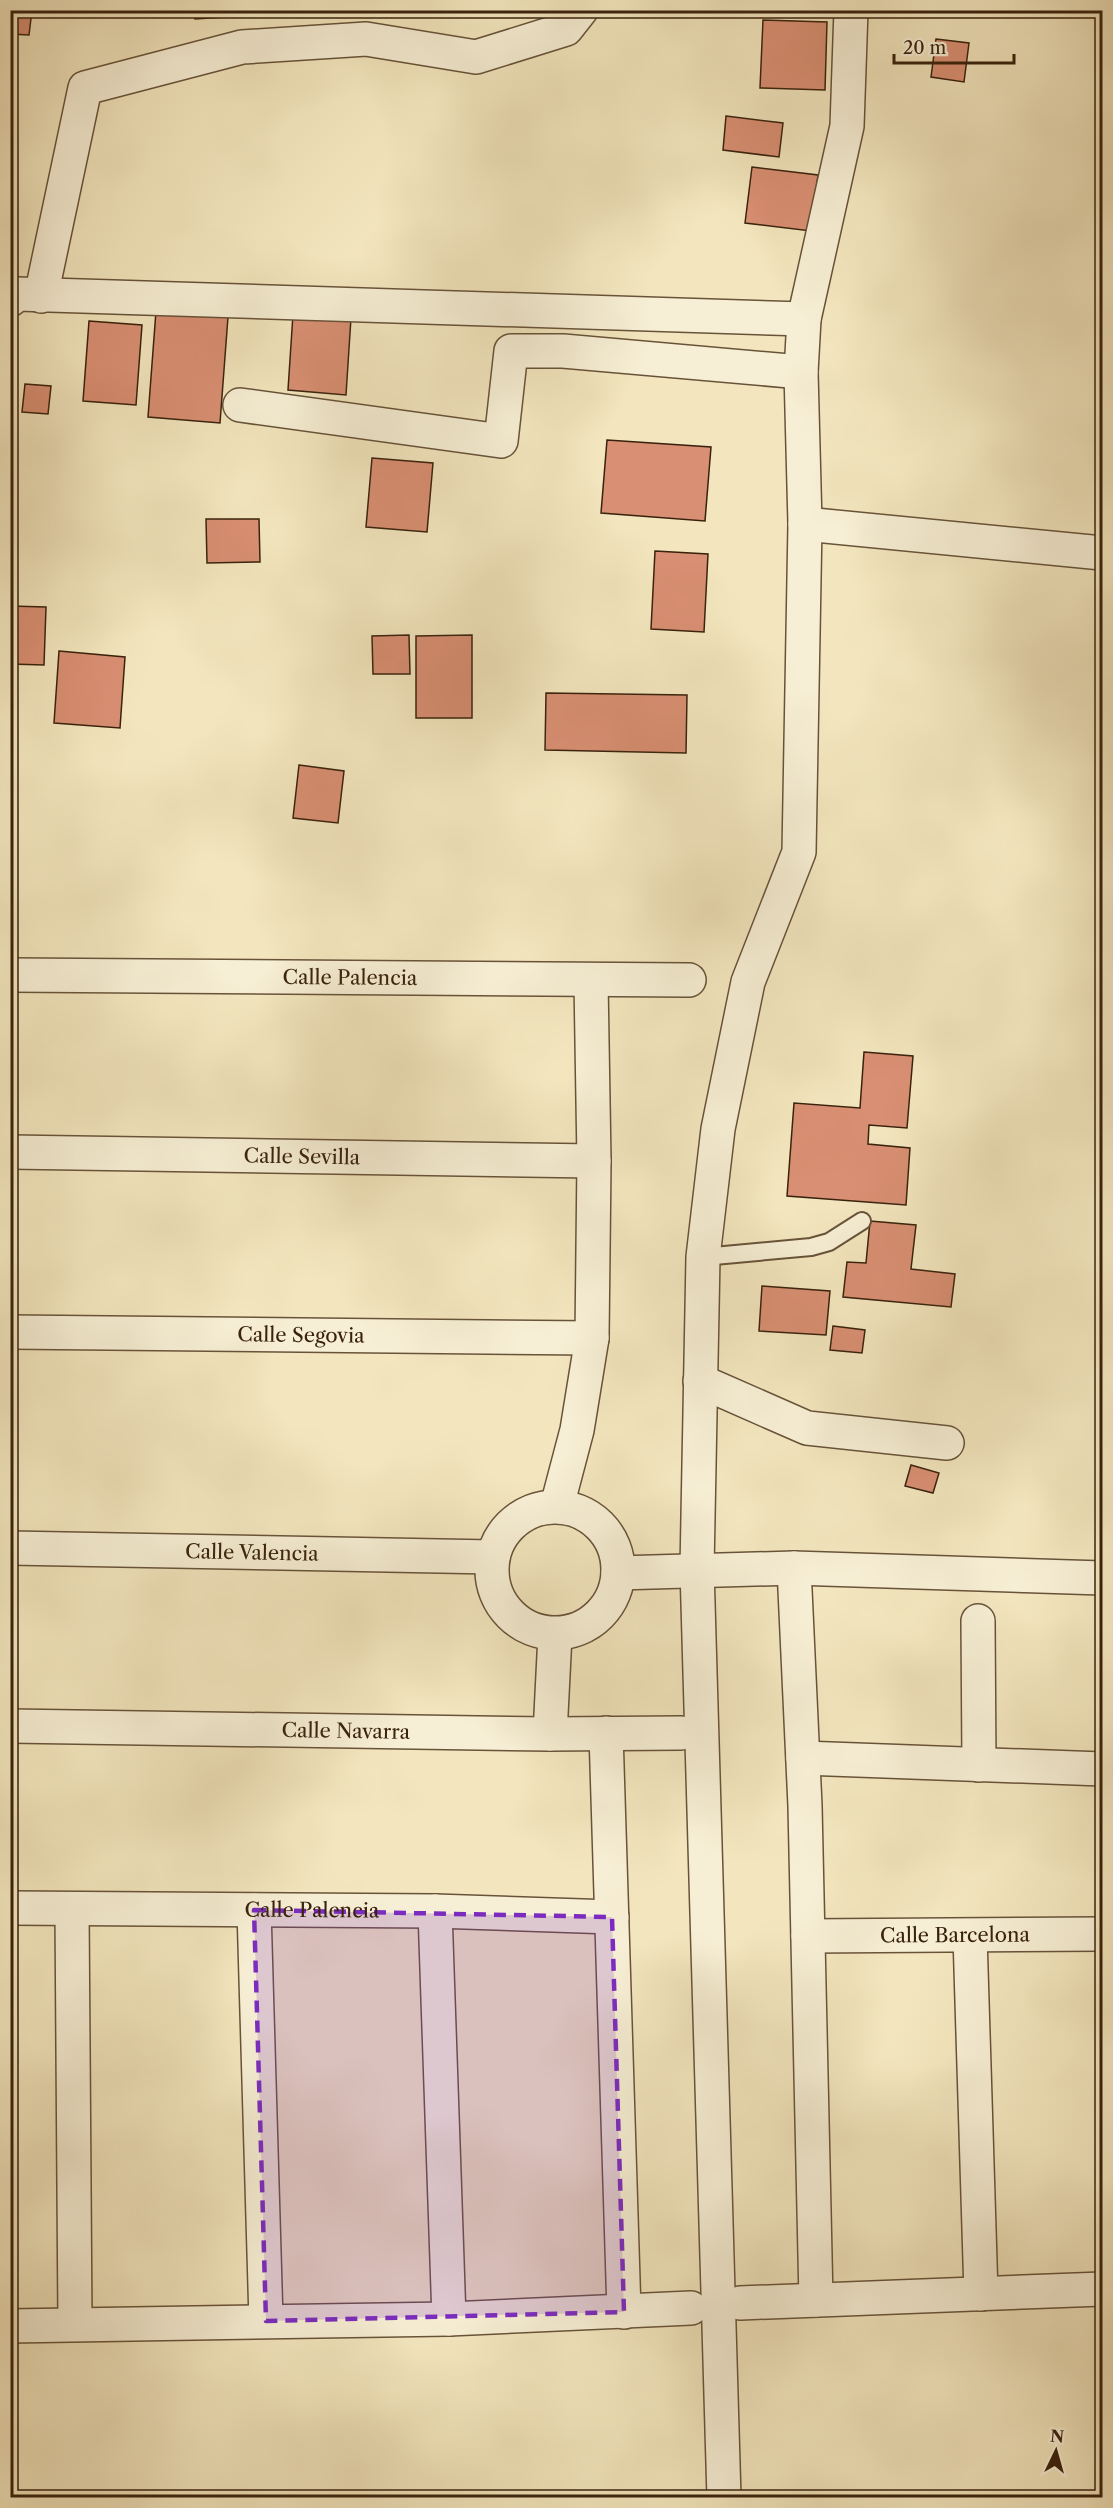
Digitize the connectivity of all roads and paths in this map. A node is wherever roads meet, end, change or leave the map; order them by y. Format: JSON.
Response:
{"nodes":[{"id":1,"x":581,"y":10,"type":"edge"},
{"id":2,"x":851,"y":10,"type":"edge"},
{"id":3,"x":26,"y":298,"type":"edge"},
{"id":4,"x":804,"y":319,"type":"junction"},
{"id":5,"x":801,"y":372,"type":"junction"},
{"id":6,"x":240,"y":405,"type":"dead end"},
{"id":7,"x":805,"y":525,"type":"junction"},
{"id":8,"x":1102,"y":553,"type":"edge"},
{"id":9,"x":10,"y":975,"type":"edge"},
{"id":10,"x":689,"y":980,"type":"dead end"},
{"id":11,"x":591,"y":981,"type":"junction"},
{"id":12,"x":10,"y":1152,"type":"edge"},
{"id":13,"x":594,"y":1161,"type":"junction"},
{"id":14,"x":862,"y":1221,"type":"dead end"},
{"id":15,"x":703,"y":1257,"type":"junction"},
{"id":16,"x":10,"y":1332,"type":"edge"},
{"id":17,"x":592,"y":1338,"type":"junction"},
{"id":18,"x":700,"y":1382,"type":"junction"},
{"id":19,"x":947,"y":1443,"type":"dead end"},
{"id":20,"x":557,"y":1506,"type":"junction"},
{"id":21,"x":10,"y":1548,"type":"edge"},
{"id":22,"x":493,"y":1557,"type":"junction"},
{"id":23,"x":794,"y":1568,"type":"junction"},
{"id":24,"x":697,"y":1569,"type":"junction"},
{"id":25,"x":618,"y":1573,"type":"junction"},
{"id":26,"x":1102,"y":1578,"type":"edge"},
{"id":27,"x":978,"y":1621,"type":"dead end"},
{"id":28,"x":555,"y":1635,"type":"junction"},
{"id":29,"x":10,"y":1726,"type":"edge"},
{"id":30,"x":606,"y":1733,"type":"junction"},
{"id":31,"x":681,"y":1733,"type":"dead end"},
{"id":32,"x":550,"y":1734,"type":"junction"},
{"id":33,"x":803,"y":1758,"type":"junction"},
{"id":34,"x":979,"y":1765,"type":"junction"},
{"id":35,"x":1102,"y":1769,"type":"edge"},
{"id":36,"x":10,"y":1908,"type":"edge"},
{"id":37,"x":72,"y":1910,"type":"junction"},
{"id":38,"x":254,"y":1910,"type":"junction"},
{"id":39,"x":435,"y":1911,"type":"junction"},
{"id":40,"x":612,"y":1917,"type":"junction"},
{"id":41,"x":1102,"y":1934,"type":"edge"},
{"id":42,"x":808,"y":1936,"type":"junction"},
{"id":43,"x":970,"y":1936,"type":"junction"},
{"id":44,"x":1102,"y":2289,"type":"edge"},
{"id":45,"x":981,"y":2294,"type":"junction"},
{"id":46,"x":816,"y":2300,"type":"junction"},
{"id":47,"x":741,"y":2303,"type":"dead end"},
{"id":48,"x":691,"y":2308,"type":"dead end"},
{"id":49,"x":624,"y":2312,"type":"junction"},
{"id":50,"x":449,"y":2319,"type":"junction"},
{"id":51,"x":266,"y":2321,"type":"junction"},
{"id":52,"x":75,"y":2324,"type":"junction"},
{"id":53,"x":10,"y":2326,"type":"edge"},
{"id":54,"x":724,"y":2498,"type":"edge"}],
"edges":[{"from":1,"to":3,"type":"street"},
{"from":2,"to":4,"type":"street"},
{"from":3,"to":4,"type":"street"},
{"from":4,"to":5,"type":"street"},
{"from":5,"to":6,"type":"street"},
{"from":5,"to":7,"type":"street"},
{"from":7,"to":8,"type":"street"},
{"from":7,"to":15,"type":"street"},
{"from":9,"to":11,"type":"street","name":"Calle Palencia"},
{"from":10,"to":11,"type":"street","name":"Calle Palencia"},
{"from":11,"to":13,"type":"street"},
{"from":12,"to":13,"type":"street","name":"Calle Sevilla"},
{"from":13,"to":17,"type":"street"},
{"from":14,"to":15,"type":"lane"},
{"from":15,"to":18,"type":"street"},
{"from":16,"to":17,"type":"street","name":"Calle Segovia"},
{"from":17,"to":20,"type":"street"},
{"from":18,"to":19,"type":"street"},
{"from":18,"to":24,"type":"street"},
{"from":20,"to":22,"type":"street"},
{"from":20,"to":25,"type":"street"},
{"from":21,"to":22,"type":"street","name":"Calle Valencia"},
{"from":22,"to":28,"type":"street"},
{"from":23,"to":24,"type":"street"},
{"from":23,"to":26,"type":"street"},
{"from":23,"to":33,"type":"street"},
{"from":24,"to":25,"type":"street"},
{"from":24,"to":54,"type":"street"},
{"from":25,"to":28,"type":"street"},
{"from":27,"to":34,"type":"street"},
{"from":28,"to":32,"type":"street"},
{"from":29,"to":32,"type":"street","name":"Calle Navarra"},
{"from":30,"to":31,"type":"street","name":"Calle Navarra"},
{"from":30,"to":32,"type":"street","name":"Calle Navarra"},
{"from":30,"to":40,"type":"street"},
{"from":33,"to":34,"type":"street"},
{"from":33,"to":42,"type":"street"},
{"from":34,"to":35,"type":"street"},
{"from":36,"to":37,"type":"street","name":"Calle Palencia"},
{"from":37,"to":38,"type":"street","name":"Calle Palencia"},
{"from":37,"to":52,"type":"street"},
{"from":38,"to":39,"type":"street","name":"Calle Palencia"},
{"from":38,"to":51,"type":"street"},
{"from":39,"to":40,"type":"street","name":"Calle Palencia"},
{"from":39,"to":50,"type":"street"},
{"from":40,"to":49,"type":"street"},
{"from":41,"to":43,"type":"street","name":"Calle Barcelona"},
{"from":42,"to":43,"type":"street","name":"Calle Barcelona"},
{"from":42,"to":46,"type":"street"},
{"from":43,"to":45,"type":"street"},
{"from":44,"to":45,"type":"street"},
{"from":45,"to":46,"type":"street"},
{"from":46,"to":47,"type":"street"},
{"from":48,"to":49,"type":"street"},
{"from":49,"to":50,"type":"street"},
{"from":50,"to":51,"type":"street"},
{"from":51,"to":52,"type":"street"},
{"from":52,"to":53,"type":"street"}]}
